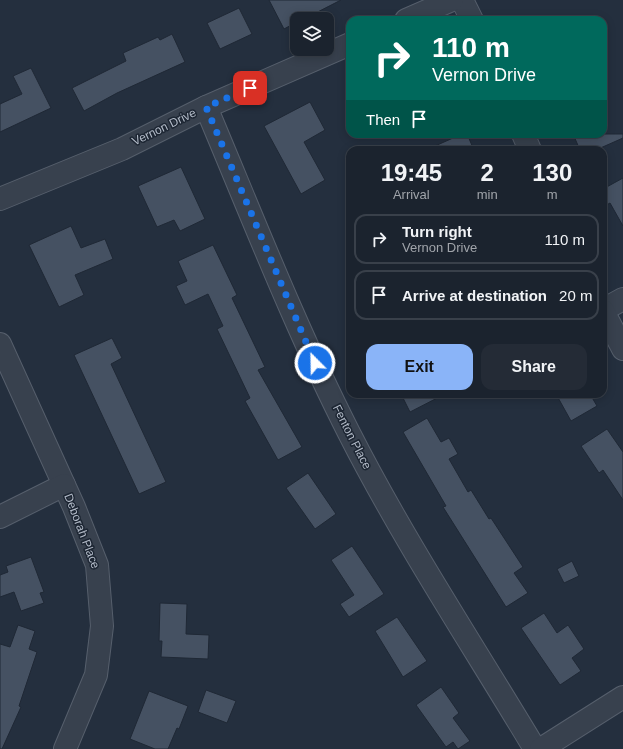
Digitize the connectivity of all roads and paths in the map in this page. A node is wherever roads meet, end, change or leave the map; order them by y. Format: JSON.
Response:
{"nodes":[{"id":1,"x":452,"y":0,"type":"edge"},
{"id":2,"x":462,"y":0,"type":"edge"},
{"id":3,"x":415,"y":16,"type":"edge"},
{"id":4,"x":470,"y":16,"type":"edge"},
{"id":5,"x":346,"y":46,"type":"edge"},
{"id":6,"x":206,"y":107,"type":"junction"},
{"id":7,"x":0,"y":199,"type":"edge"},
{"id":8,"x":623,"y":299,"type":"edge"},
{"id":9,"x":607,"y":308,"type":"edge"},
{"id":10,"x":607,"y":318,"type":"edge"},
{"id":11,"x":0,"y":344,"type":"edge"},
{"id":12,"x":623,"y":349,"type":"edge"},
{"id":13,"x":64,"y":485,"type":"junction"},
{"id":14,"x":0,"y":517,"type":"edge"},
{"id":15,"x":623,"y":697,"type":"edge"},
{"id":16,"x":65,"y":749,"type":"edge"},
{"id":17,"x":535,"y":749,"type":"edge"},
{"id":18,"x":541,"y":749,"type":"edge"}],
"edges":[{"from":1,"to":3,"type":"street"},
{"from":2,"to":4,"type":"street"},
{"from":5,"to":6,"type":"street","name":"Vernon Drive"},
{"from":6,"to":7,"type":"street","name":"Vernon Drive"},
{"from":6,"to":17,"type":"street","name":"Fenton Place"},
{"from":8,"to":9,"type":"street"},
{"from":10,"to":12,"type":"street"},
{"from":11,"to":13,"type":"street","name":"Deborah Place"},
{"from":13,"to":14,"type":"street"},
{"from":13,"to":16,"type":"street","name":"Deborah Place"},
{"from":15,"to":18,"type":"street"}]}
